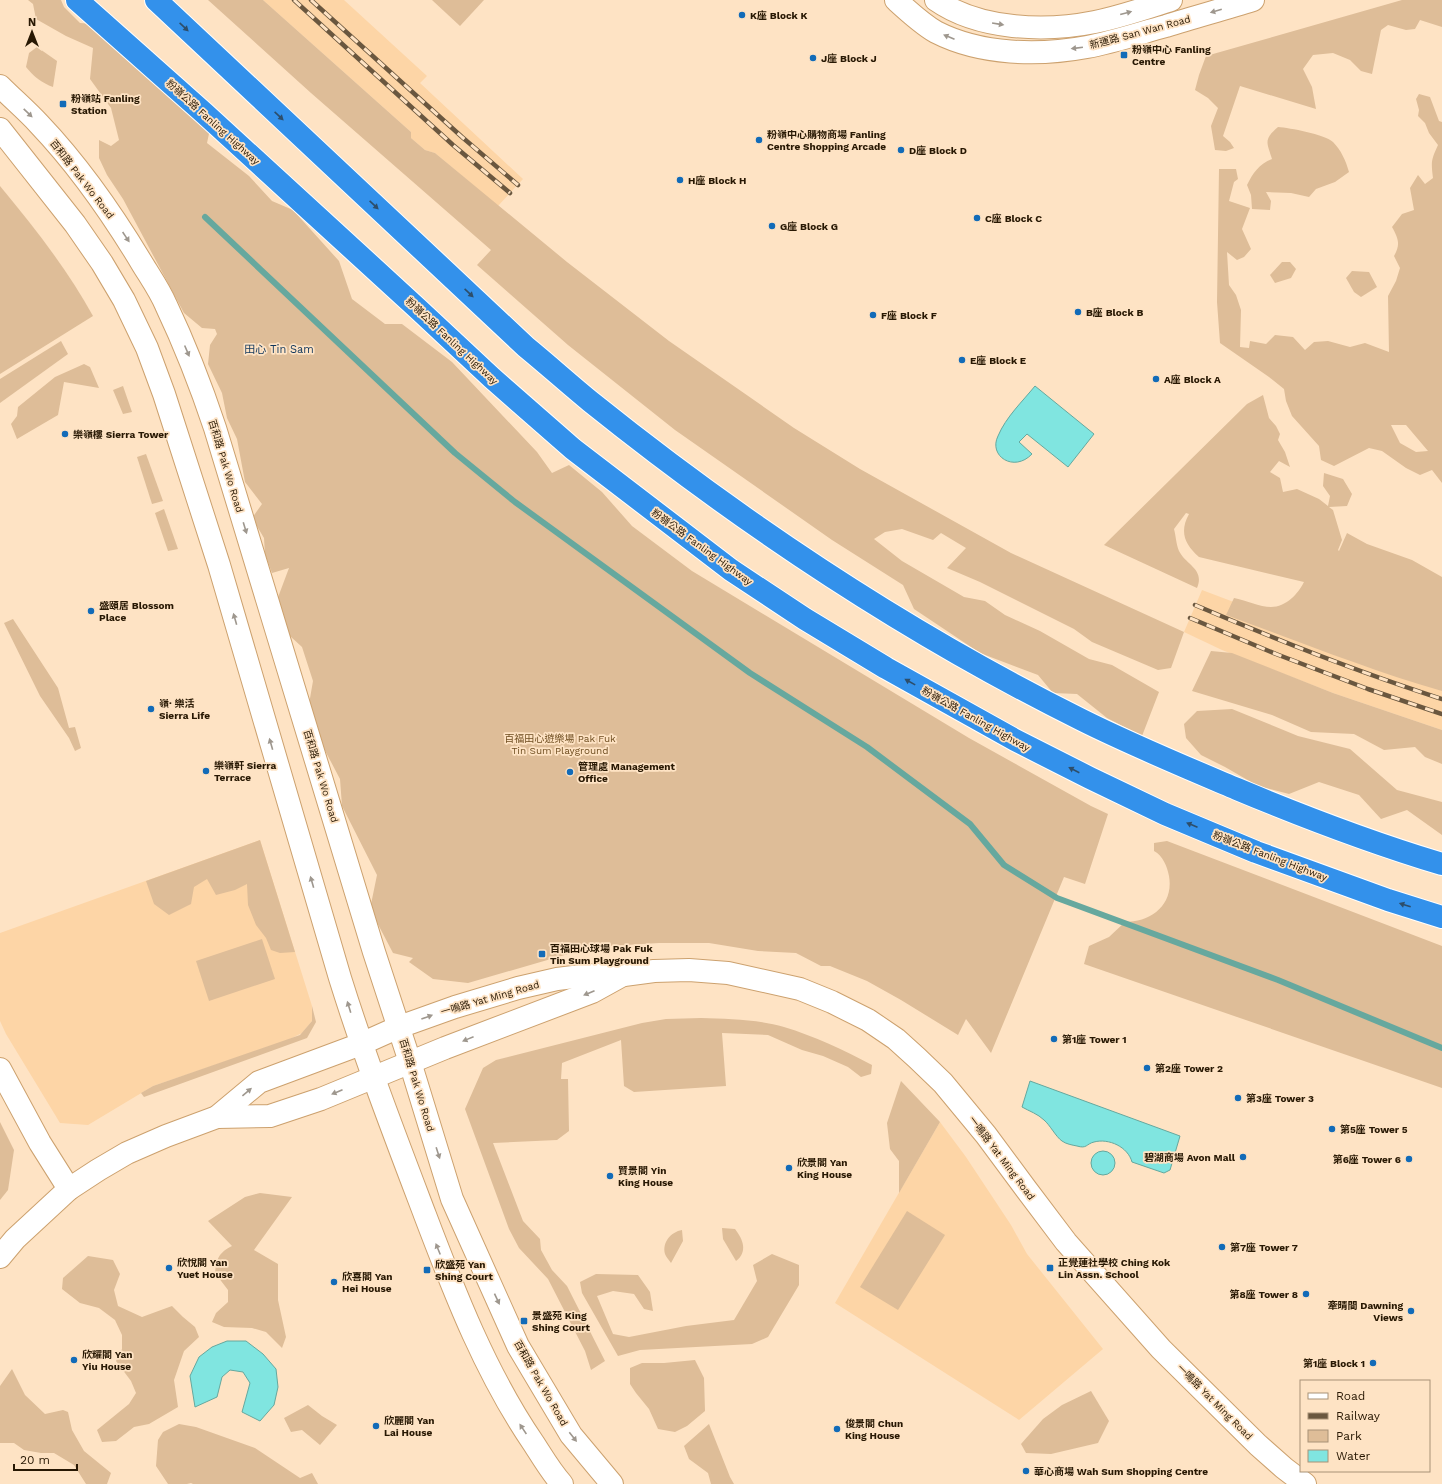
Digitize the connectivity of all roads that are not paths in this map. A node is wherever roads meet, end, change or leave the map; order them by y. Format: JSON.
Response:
{"nodes":[{"id":1,"x":77,"y":0,"type":"edge"},
{"id":2,"x":156,"y":0,"type":"edge"},
{"id":3,"x":896,"y":0,"type":"edge"},
{"id":4,"x":936,"y":0,"type":"edge"},
{"id":5,"x":1171,"y":0,"type":"edge"},
{"id":6,"x":1253,"y":0,"type":"edge"},
{"id":7,"x":0,"y":86,"type":"edge"},
{"id":8,"x":0,"y":129,"type":"edge"},
{"id":9,"x":1442,"y":864,"type":"edge"},
{"id":10,"x":1442,"y":917,"type":"edge"},
{"id":11,"x":624,"y":975,"type":"junction"},
{"id":12,"x":399,"y":1027,"type":"junction"},
{"id":13,"x":361,"y":1044,"type":"junction"},
{"id":14,"x":410,"y":1062,"type":"junction"},
{"id":15,"x":0,"y":1069,"type":"edge"},
{"id":16,"x":373,"y":1077,"type":"junction"},
{"id":17,"x":217,"y":1117,"type":"junction"},
{"id":18,"x":69,"y":1189,"type":"junction"},
{"id":19,"x":0,"y":1257,"type":"edge"},
{"id":20,"x":562,"y":1484,"type":"edge"},
{"id":21,"x":612,"y":1484,"type":"edge"},
{"id":22,"x":1305,"y":1484,"type":"edge"}],
"edges":[{"from":10,"to":1,"type":"highway","name":"粉嶺公路 Fanling Highway","one_way":true},
{"from":2,"to":9,"type":"highway","one_way":true},
{"from":6,"to":3,"type":"main road","name":"新運路 San Wan Road","one_way":true},
{"from":4,"to":5,"type":"main road","one_way":true},
{"from":7,"to":12,"type":"main road","name":"百和路 Pak Wo Road","one_way":true},
{"from":13,"to":8,"type":"main road","one_way":true},
{"from":12,"to":11,"type":"main road","name":"一鳴路 Yat Ming Road","one_way":true},
{"from":11,"to":14,"type":"main road","name":"一鳴路 Yat Ming Road","one_way":true},
{"from":11,"to":22,"type":"main road","name":"一鳴路 Yat Ming Road"},
{"from":12,"to":13,"type":"main road","name":"一鳴路 Yat Ming Road"},
{"from":12,"to":14,"type":"main road","name":"百和路 Pak Wo Road"},
{"from":13,"to":16,"type":"main road"},
{"from":17,"to":13,"type":"main road","name":"一鳴路 Yat Ming Road","one_way":true},
{"from":14,"to":16,"type":"main road","name":"一鳴路 Yat Ming Road"},
{"from":14,"to":21,"type":"main road","name":"百和路 Pak Wo Road","one_way":true},
{"from":15,"to":18,"type":"main road"},
{"from":16,"to":17,"type":"main road","name":"一鳴路 Yat Ming Road","one_way":true},
{"from":20,"to":16,"type":"main road","one_way":true},
{"from":17,"to":18,"type":"main road"},
{"from":18,"to":19,"type":"main road"}]}
